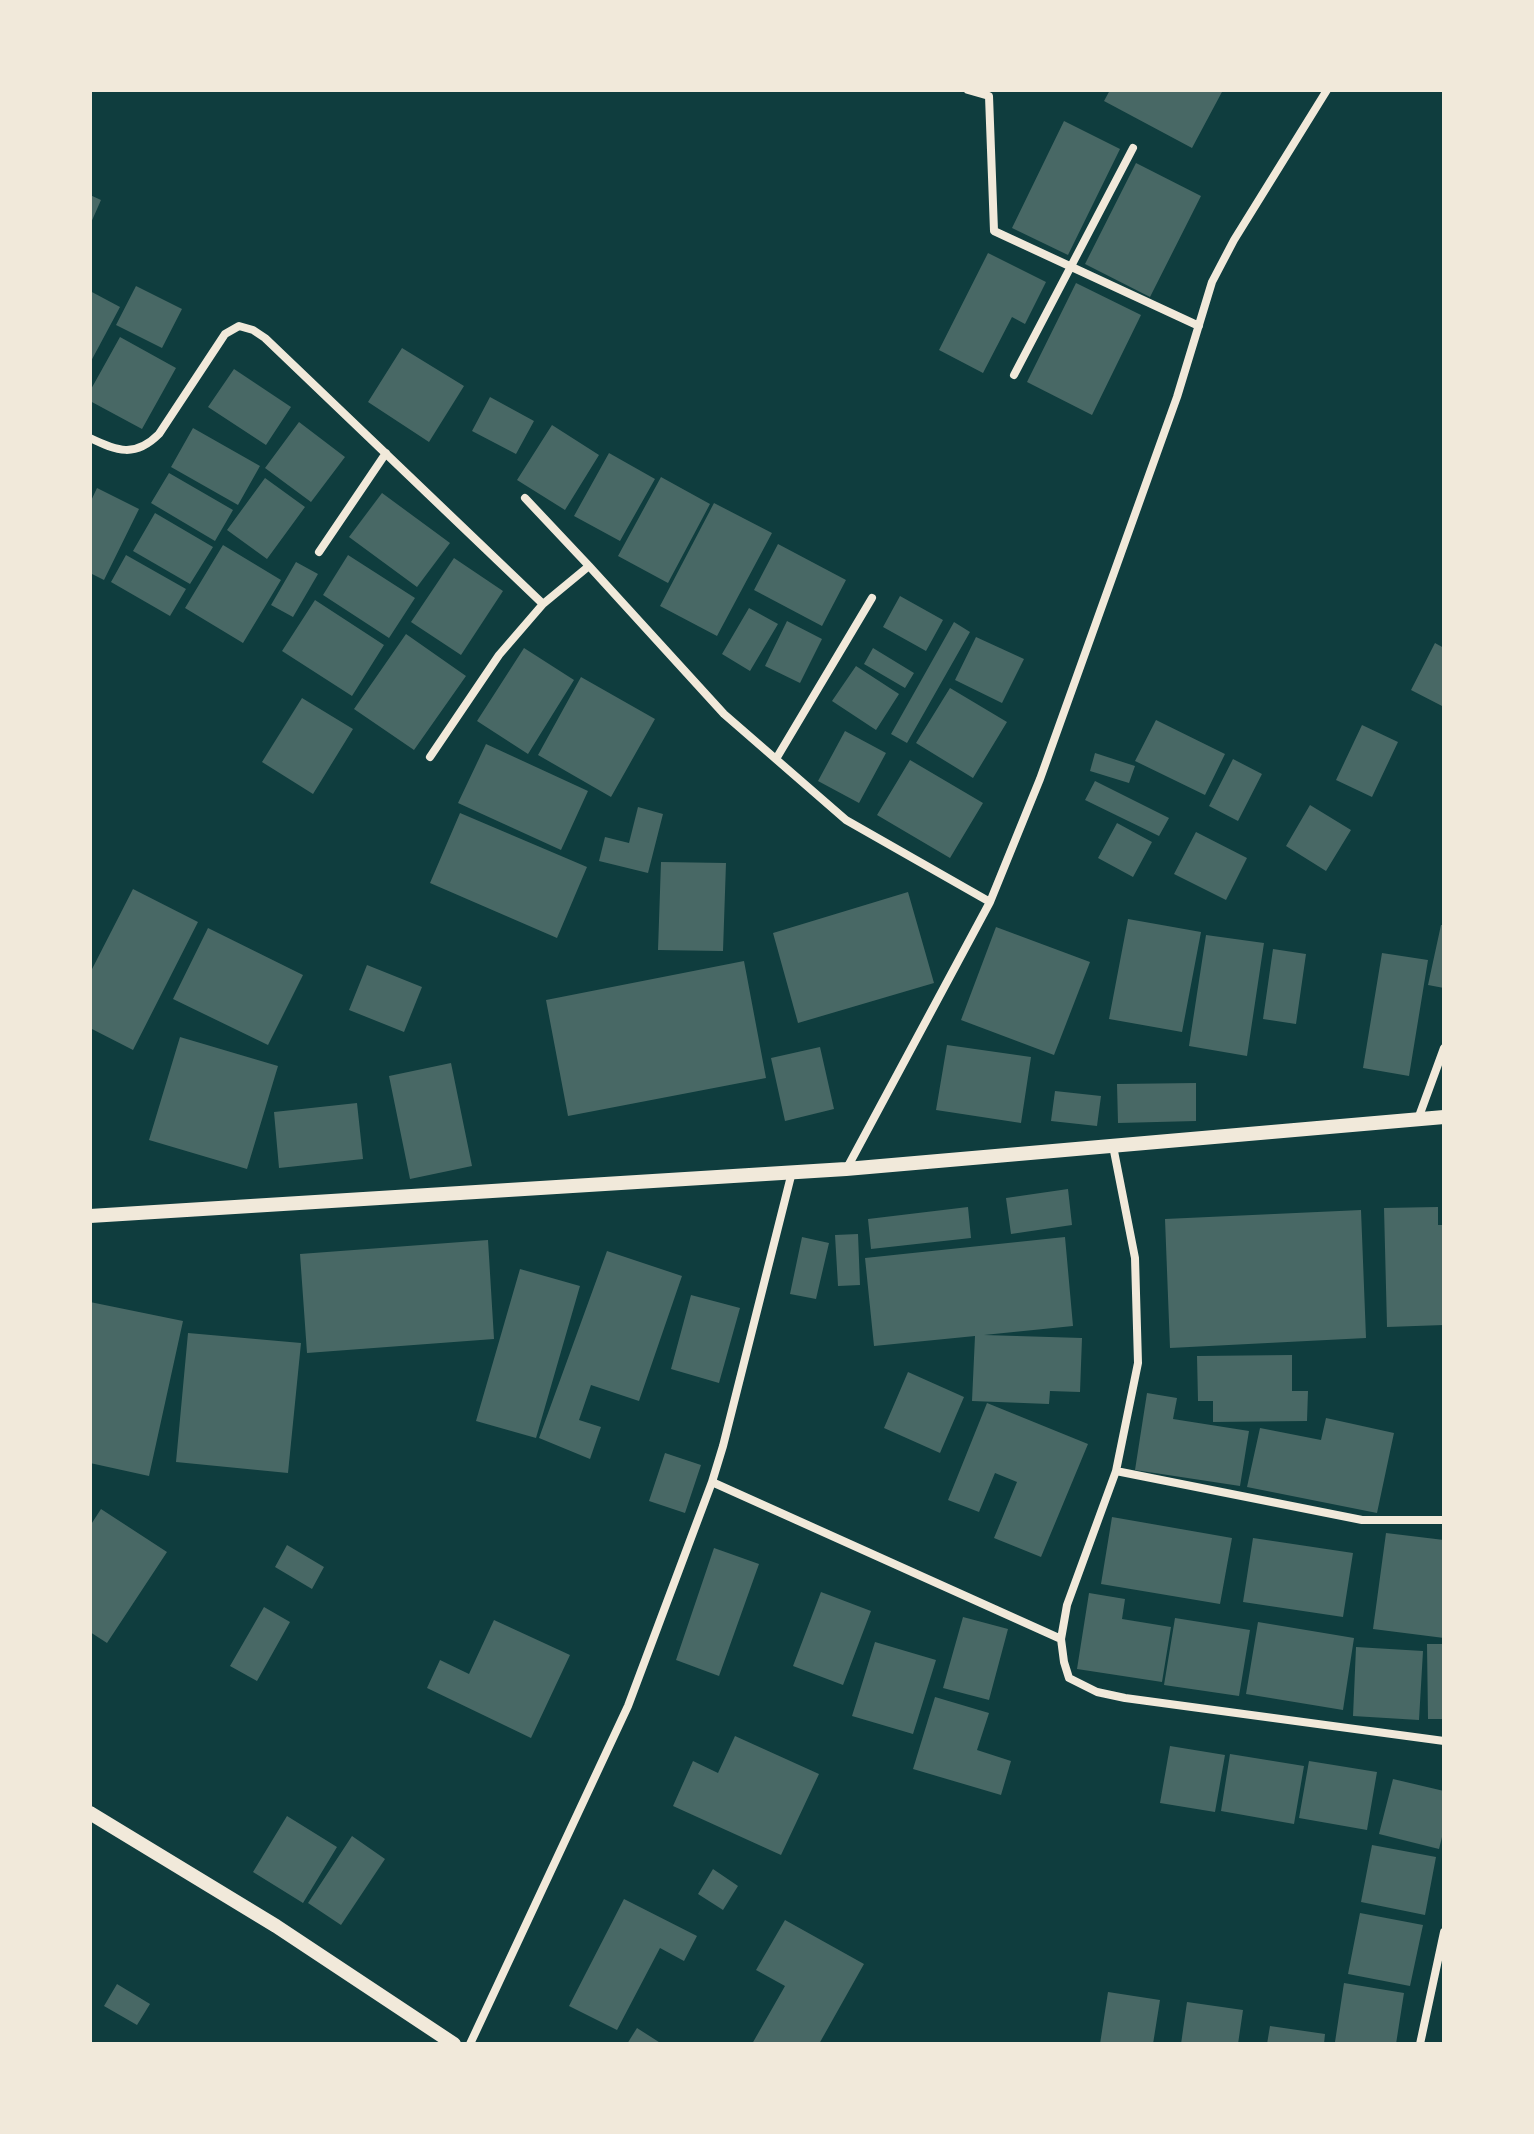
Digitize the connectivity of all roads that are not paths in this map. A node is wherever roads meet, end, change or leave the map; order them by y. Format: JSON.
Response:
{"nodes":[{"id":1,"x":968,"y":90,"type":"edge"},
{"id":2,"x":1327,"y":90,"type":"edge"},
{"id":3,"x":1133,"y":148,"type":"dead end"},
{"id":4,"x":1069,"y":268,"type":"junction"},
{"id":5,"x":1199,"y":326,"type":"junction"},
{"id":6,"x":1014,"y":375,"type":"dead end"},
{"id":7,"x":90,"y":438,"type":"edge"},
{"id":8,"x":386,"y":453,"type":"junction"},
{"id":9,"x":525,"y":498,"type":"dead end"},
{"id":10,"x":319,"y":552,"type":"dead end"},
{"id":11,"x":589,"y":566,"type":"junction"},
{"id":12,"x":872,"y":598,"type":"dead end"},
{"id":13,"x":543,"y":604,"type":"junction"},
{"id":14,"x":430,"y":757,"type":"dead end"},
{"id":15,"x":776,"y":759,"type":"junction"},
{"id":16,"x":990,"y":902,"type":"junction"},
{"id":17,"x":1444,"y":1048,"type":"edge"},
{"id":18,"x":1444,"y":1117,"type":"edge"},
{"id":19,"x":1418,"y":1119,"type":"junction"},
{"id":20,"x":1113,"y":1146,"type":"junction"},
{"id":21,"x":846,"y":1169,"type":"junction"},
{"id":22,"x":792,"y":1171,"type":"junction"},
{"id":23,"x":90,"y":1216,"type":"edge"},
{"id":24,"x":1116,"y":1471,"type":"junction"},
{"id":25,"x":712,"y":1482,"type":"junction"},
{"id":26,"x":1444,"y":1520,"type":"edge"},
{"id":27,"x":1061,"y":1639,"type":"junction"},
{"id":28,"x":1444,"y":1741,"type":"edge"},
{"id":29,"x":90,"y":1813,"type":"edge"},
{"id":30,"x":1444,"y":1932,"type":"edge"},
{"id":31,"x":454,"y":2044,"type":"edge"},
{"id":32,"x":470,"y":2044,"type":"edge"},
{"id":33,"x":1420,"y":2044,"type":"edge"}],
"edges":[{"from":1,"to":4,"type":"street"},
{"from":2,"to":5,"type":"street"},
{"from":3,"to":4,"type":"street"},
{"from":4,"to":5,"type":"street"},
{"from":4,"to":6,"type":"street"},
{"from":5,"to":16,"type":"street"},
{"from":7,"to":8,"type":"street"},
{"from":8,"to":10,"type":"street"},
{"from":8,"to":13,"type":"street"},
{"from":9,"to":11,"type":"street"},
{"from":11,"to":13,"type":"street"},
{"from":11,"to":15,"type":"street"},
{"from":12,"to":15,"type":"street"},
{"from":13,"to":14,"type":"street"},
{"from":15,"to":16,"type":"street"},
{"from":16,"to":21,"type":"street"},
{"from":17,"to":19,"type":"street"},
{"from":18,"to":19,"type":"street"},
{"from":19,"to":20,"type":"street"},
{"from":20,"to":21,"type":"street"},
{"from":20,"to":24,"type":"street"},
{"from":21,"to":22,"type":"street"},
{"from":22,"to":23,"type":"street"},
{"from":22,"to":25,"type":"street"},
{"from":24,"to":26,"type":"street"},
{"from":24,"to":27,"type":"street"},
{"from":25,"to":27,"type":"street"},
{"from":25,"to":32,"type":"street"},
{"from":27,"to":28,"type":"street"},
{"from":29,"to":31,"type":"street"},
{"from":30,"to":33,"type":"street"}]}
